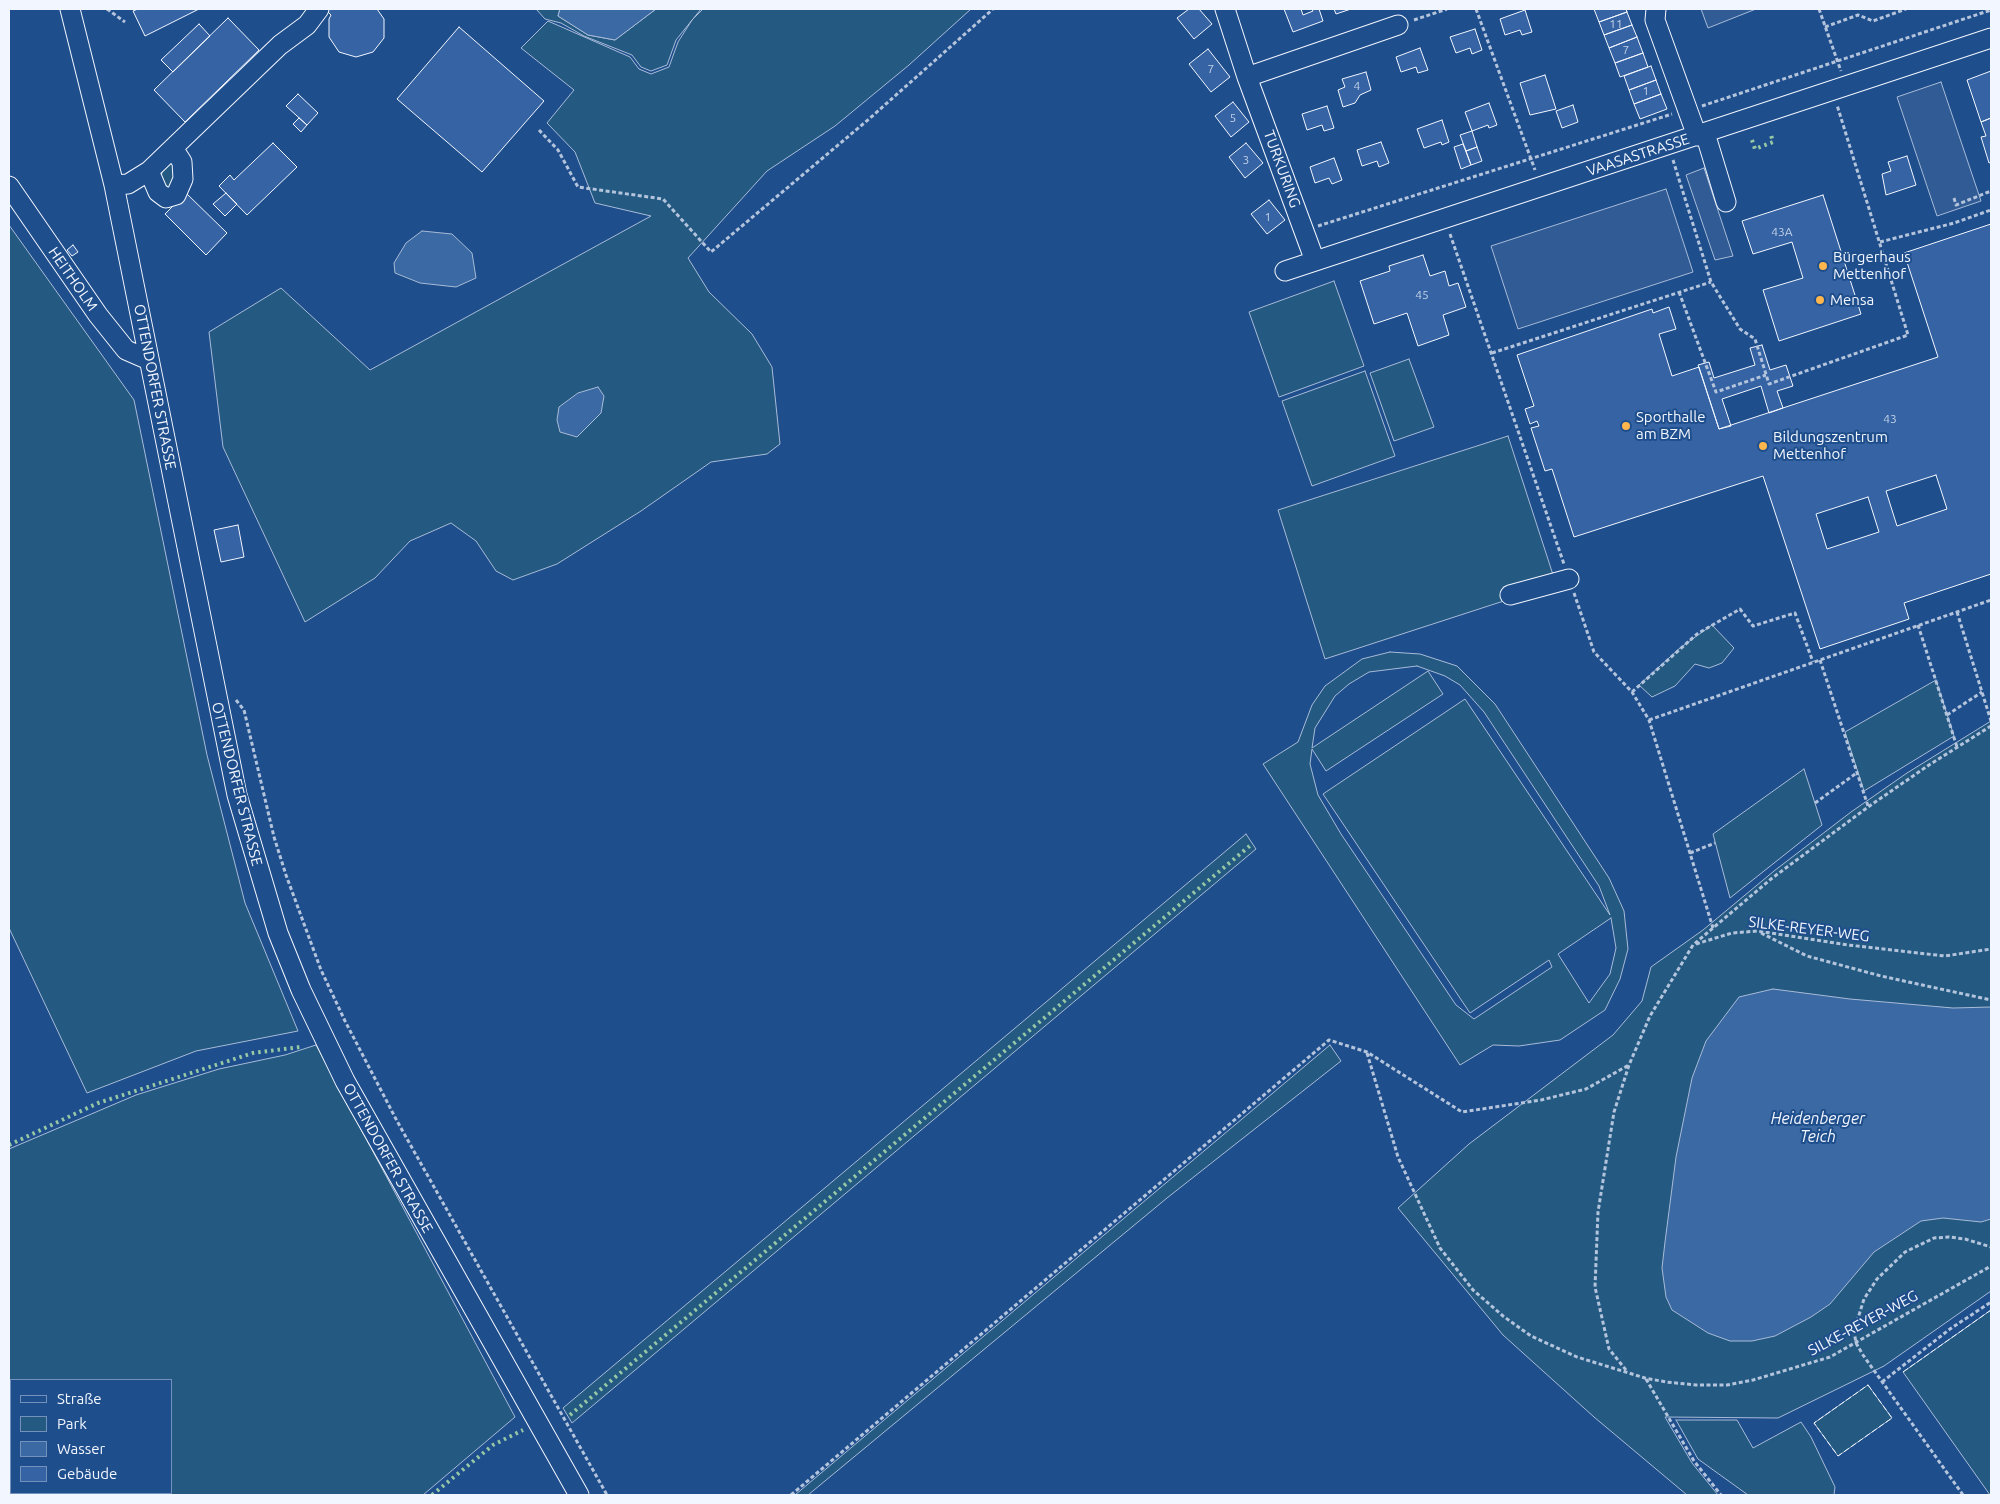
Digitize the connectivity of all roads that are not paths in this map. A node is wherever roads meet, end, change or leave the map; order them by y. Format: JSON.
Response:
{"nodes":[{"id":1,"x":70,"y":9,"type":"edge"},
{"id":2,"x":319,"y":9,"type":"edge"},
{"id":3,"x":1225,"y":9,"type":"edge"},
{"id":4,"x":1656,"y":9,"type":"edge"},
{"id":5,"x":1398,"y":26,"type":"road end"},
{"id":6,"x":1991,"y":38,"type":"edge"},
{"id":7,"x":1247,"y":77,"type":"junction"},
{"id":8,"x":1701,"y":135,"type":"junction"},
{"id":9,"x":173,"y":148,"type":"junction"},
{"id":10,"x":148,"y":171,"type":"junction"},
{"id":11,"x":114,"y":185,"type":"junction"},
{"id":12,"x":11,"y":194,"type":"edge"},
{"id":13,"x":1726,"y":202,"type":"dead end"},
{"id":14,"x":1315,"y":262,"type":"junction"},
{"id":15,"x":1285,"y":271,"type":"dead end"},
{"id":16,"x":149,"y":360,"type":"junction"},
{"id":17,"x":1569,"y":579,"type":"dead end"},
{"id":18,"x":1510,"y":595,"type":"dead end"},
{"id":19,"x":579,"y":1495,"type":"edge"}],
"edges":[{"from":1,"to":11,"type":"street","name":"OTTENDORFER STRASSE"},
{"from":2,"to":9,"type":"street"},
{"from":3,"to":7,"type":"street","name":"TURKURING"},
{"from":4,"to":8,"type":"street"},
{"from":5,"to":7,"type":"street"},
{"from":6,"to":8,"type":"street","name":"VAASASTRASSE"},
{"from":7,"to":14,"type":"street","name":"TURKURING"},
{"from":8,"to":13,"type":"street"},
{"from":8,"to":14,"type":"street","name":"VAASASTRASSE"},
{"from":9,"to":10,"type":"street"},
{"from":9,"to":10,"type":"street"},
{"from":10,"to":11,"type":"street"},
{"from":11,"to":16,"type":"street","name":"OTTENDORFER STRASSE"},
{"from":12,"to":16,"type":"street","name":"HEITHOLM"},
{"from":14,"to":15,"type":"street","name":"VAASASTRASSE"},
{"from":16,"to":19,"type":"street","name":"OTTENDORFER STRASSE"},
{"from":17,"to":18,"type":"street"}]}
